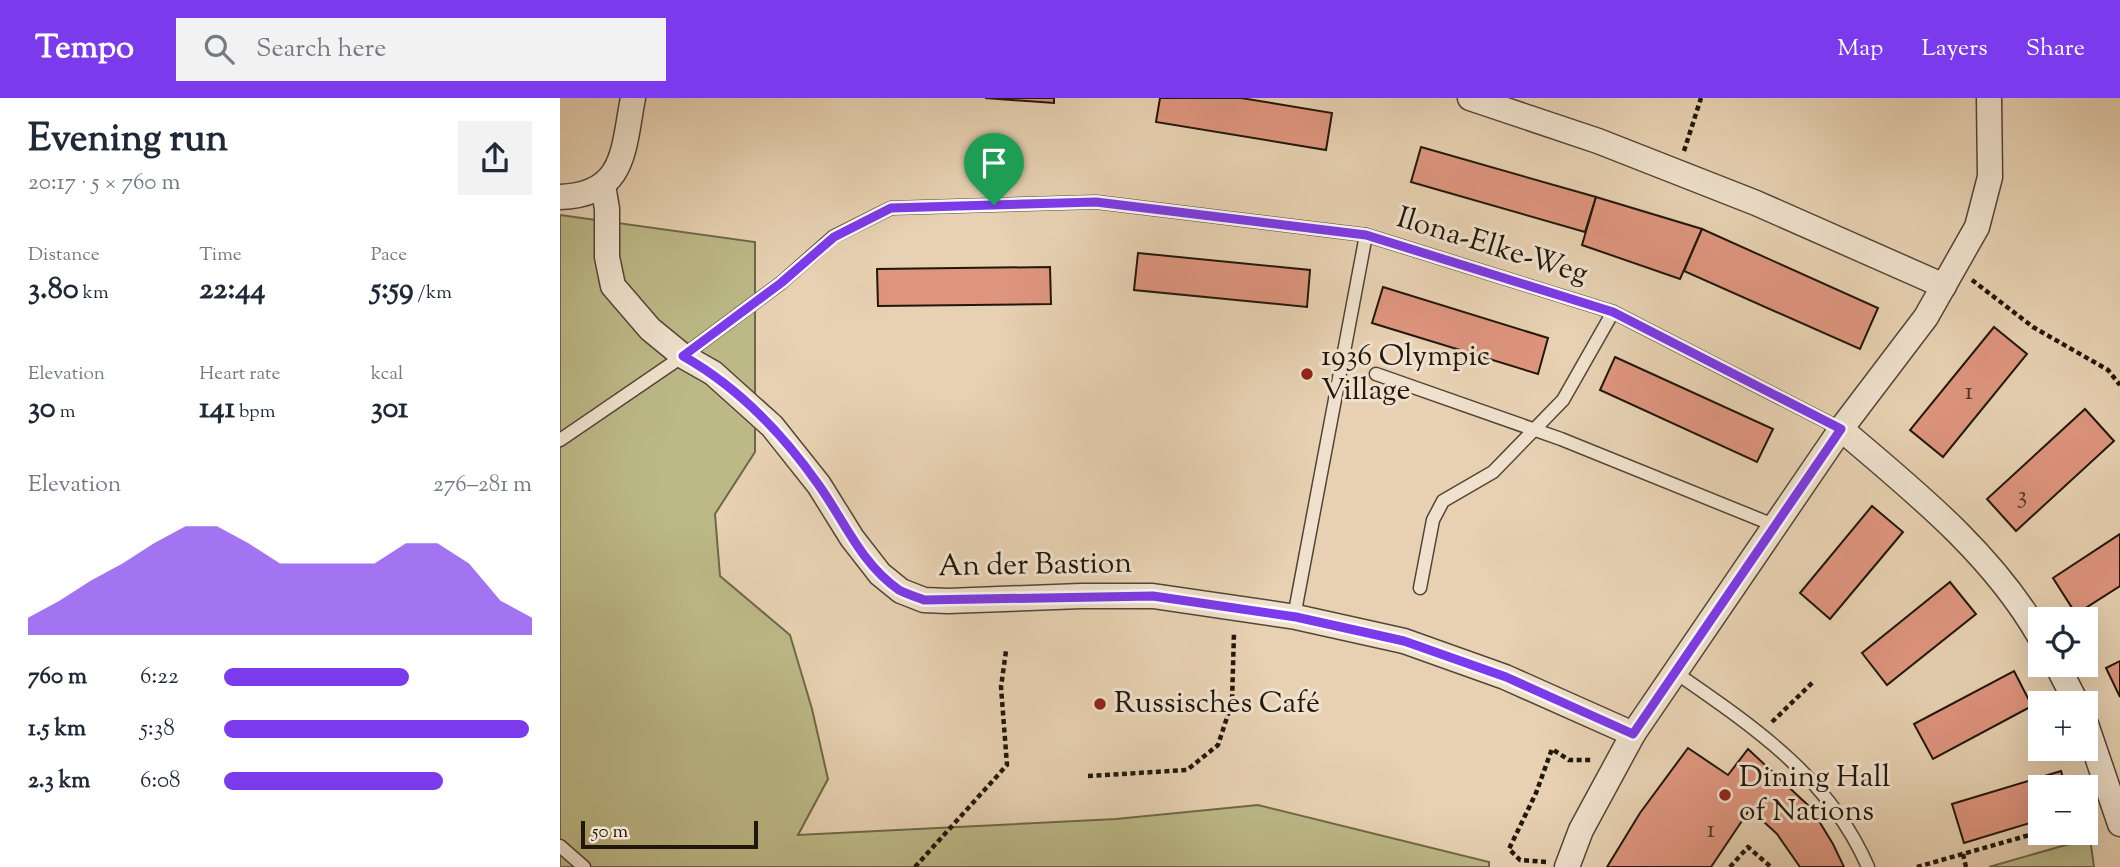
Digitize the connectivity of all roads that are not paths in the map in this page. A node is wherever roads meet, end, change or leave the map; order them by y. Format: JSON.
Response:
{"nodes":[{"id":1,"x":633,"y":98,"type":"edge"},
{"id":2,"x":1470,"y":98,"type":"edge"},
{"id":3,"x":1989,"y":98,"type":"edge"},
{"id":4,"x":603,"y":185,"type":"junction"},
{"id":5,"x":560,"y":197,"type":"edge"},
{"id":6,"x":1366,"y":235,"type":"junction"},
{"id":7,"x":1949,"y":277,"type":"junction"},
{"id":8,"x":1613,"y":312,"type":"junction"},
{"id":9,"x":683,"y":356,"type":"junction"},
{"id":10,"x":1376,"y":374,"type":"dead end"},
{"id":11,"x":1841,"y":429,"type":"junction"},
{"id":12,"x":560,"y":440,"type":"edge"},
{"id":13,"x":1776,"y":526,"type":"junction"},
{"id":14,"x":1420,"y":588,"type":"dead end"},
{"id":15,"x":1296,"y":617,"type":"junction"},
{"id":16,"x":2028,"y":619,"type":"edge"},
{"id":17,"x":1676,"y":673,"type":"junction"},
{"id":18,"x":1633,"y":734,"type":"junction"},
{"id":19,"x":2098,"y":759,"type":"edge"},
{"id":20,"x":2120,"y":824,"type":"edge"},
{"id":21,"x":560,"y":846,"type":"edge"},
{"id":22,"x":1568,"y":866,"type":"edge"},
{"id":23,"x":584,"y":867,"type":"edge"},
{"id":24,"x":1868,"y":867,"type":"edge"}],
"edges":[{"from":1,"to":4,"type":"street"},
{"from":2,"to":7,"type":"street"},
{"from":3,"to":7,"type":"street"},
{"from":4,"to":5,"type":"street"},
{"from":4,"to":9,"type":"street","name":"An der Bastion"},
{"from":6,"to":8,"type":"lane","name":"Ilona-Elke-Weg"},
{"from":6,"to":9,"type":"lane","name":"Ilona-Elke-Weg"},
{"from":6,"to":15,"type":"lane"},
{"from":7,"to":11,"type":"street"},
{"from":8,"to":11,"type":"lane","name":"Ilona-Elke-Weg"},
{"from":8,"to":14,"type":"lane"},
{"from":9,"to":12,"type":"lane"},
{"from":9,"to":15,"type":"street","name":"An der Bastion"},
{"from":10,"to":13,"type":"lane"},
{"from":11,"to":13,"type":"street"},
{"from":11,"to":16,"type":"street"},
{"from":13,"to":17,"type":"street"},
{"from":15,"to":18,"type":"street","name":"An der Bastion"},
{"from":17,"to":18,"type":"street"},
{"from":17,"to":24,"type":"lane"},
{"from":18,"to":22,"type":"street"},
{"from":19,"to":20,"type":"street"},
{"from":21,"to":23,"type":"lane"}]}
